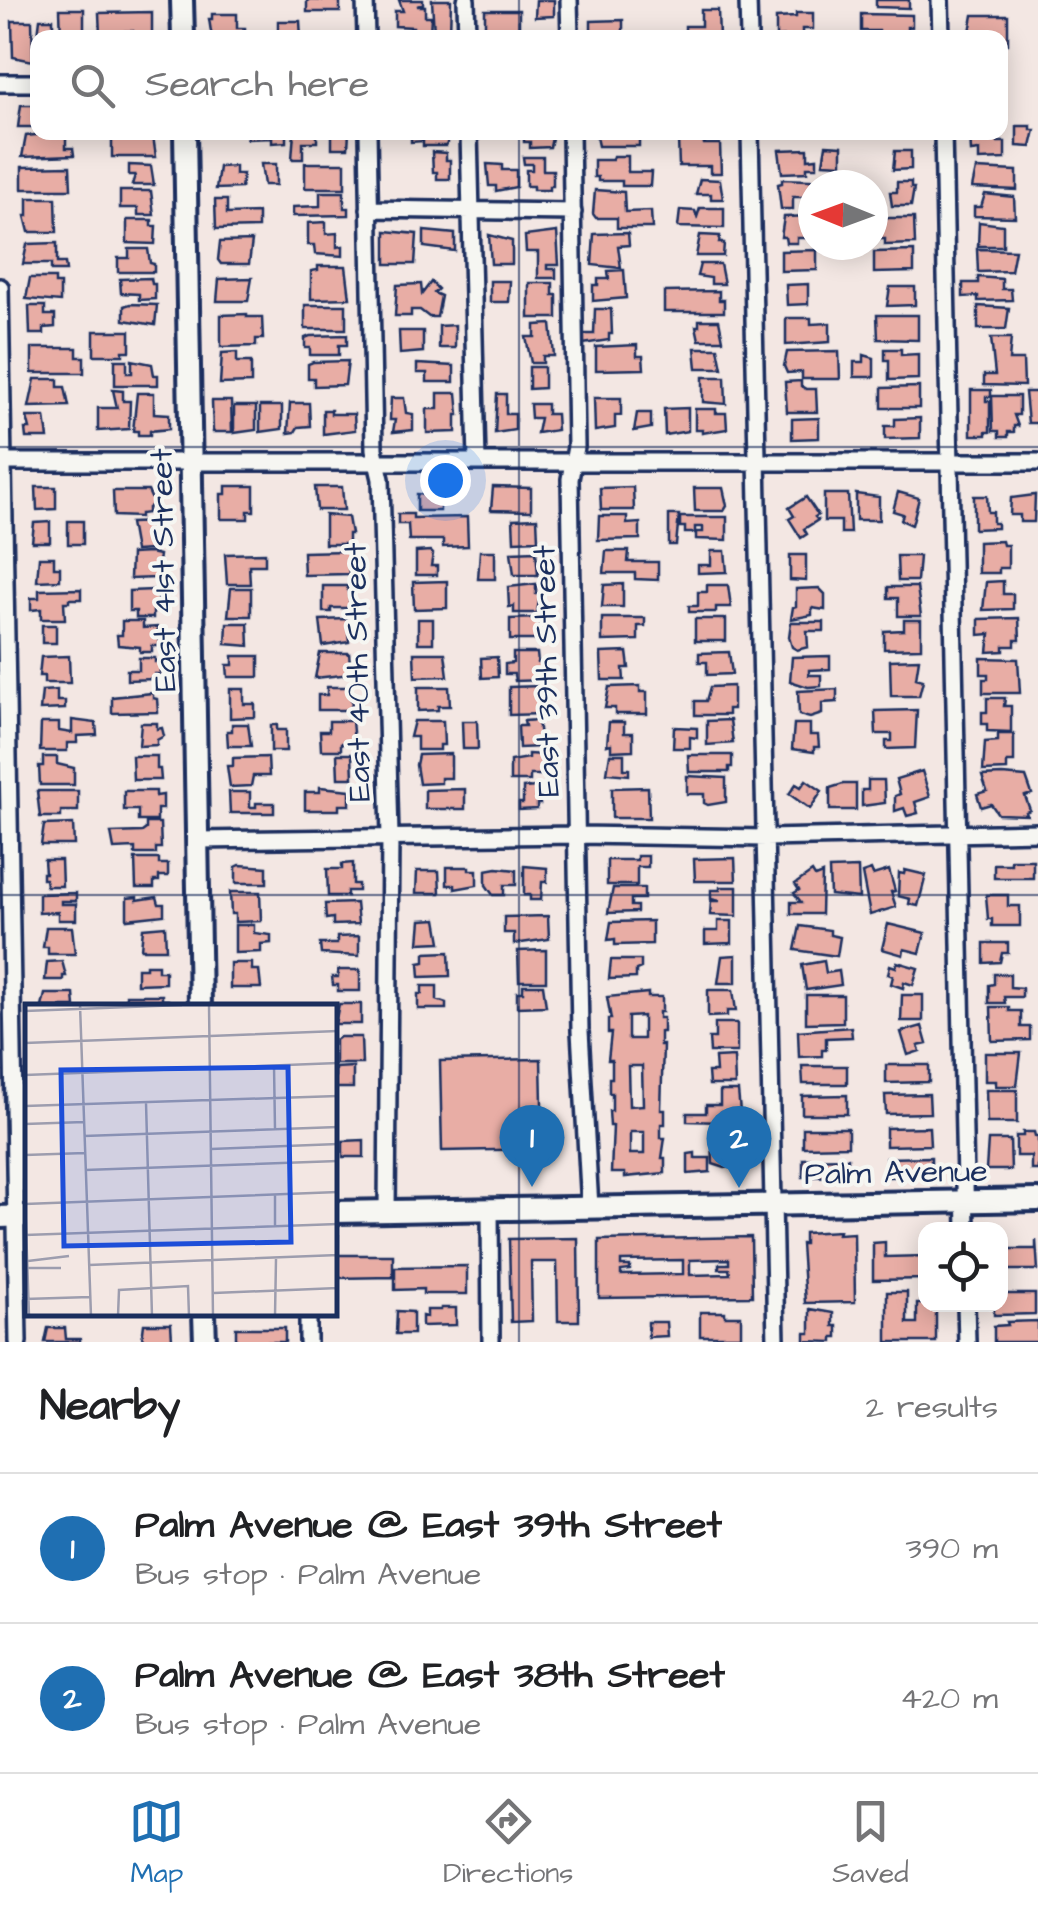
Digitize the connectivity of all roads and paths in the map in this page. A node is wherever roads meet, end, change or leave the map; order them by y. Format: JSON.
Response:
{"nodes":[{"id":1,"x":182,"y":0,"type":"edge"},
{"id":2,"x":365,"y":0,"type":"edge"},
{"id":3,"x":466,"y":0,"type":"edge"},
{"id":4,"x":569,"y":0,"type":"edge"},
{"id":5,"x":748,"y":0,"type":"edge"},
{"id":6,"x":940,"y":0,"type":"edge"},
{"id":7,"x":183,"y":30,"type":"edge"},
{"id":8,"x":366,"y":30,"type":"edge"},
{"id":9,"x":467,"y":30,"type":"edge"},
{"id":10,"x":570,"y":30,"type":"edge"},
{"id":11,"x":749,"y":30,"type":"edge"},
{"id":12,"x":941,"y":30,"type":"edge"},
{"id":13,"x":0,"y":83,"type":"edge"},
{"id":14,"x":30,"y":83,"type":"edge"},
{"id":15,"x":185,"y":140,"type":"edge"},
{"id":16,"x":368,"y":140,"type":"edge"},
{"id":17,"x":469,"y":140,"type":"edge"},
{"id":18,"x":571,"y":140,"type":"edge"},
{"id":19,"x":750,"y":140,"type":"edge"},
{"id":20,"x":943,"y":140,"type":"edge"},
{"id":21,"x":369,"y":209,"type":"junction"},
{"id":22,"x":470,"y":212,"type":"junction"},
{"id":23,"x":573,"y":212,"type":"junction"},
{"id":24,"x":0,"y":287,"type":"edge"},
{"id":25,"x":378,"y":461,"type":"junction"},
{"id":26,"x":2,"y":462,"type":"edge"},
{"id":27,"x":476,"y":462,"type":"junction"},
{"id":28,"x":759,"y":462,"type":"junction"},
{"id":29,"x":950,"y":462,"type":"junction"},
{"id":30,"x":1038,"y":462,"type":"edge"},
{"id":31,"x":193,"y":463,"type":"junction"},
{"id":32,"x":572,"y":463,"type":"junction"},
{"id":33,"x":1038,"y":832,"type":"edge"},
{"id":34,"x":956,"y":833,"type":"junction"},
{"id":35,"x":579,"y":835,"type":"junction"},
{"id":36,"x":390,"y":837,"type":"junction"},
{"id":37,"x":766,"y":838,"type":"junction"},
{"id":38,"x":199,"y":840,"type":"junction"},
{"id":39,"x":200,"y":1004,"type":"edge"},
{"id":40,"x":1038,"y":1200,"type":"edge"},
{"id":41,"x":966,"y":1202,"type":"junction"},
{"id":42,"x":772,"y":1204,"type":"junction"},
{"id":43,"x":590,"y":1208,"type":"junction"},
{"id":44,"x":490,"y":1209,"type":"junction"},
{"id":45,"x":386,"y":1211,"type":"junction"},
{"id":46,"x":338,"y":1212,"type":"edge"},
{"id":47,"x":14,"y":1216,"type":"edge"},
{"id":48,"x":966,"y":1222,"type":"edge"},
{"id":49,"x":966,"y":1312,"type":"edge"},
{"id":50,"x":18,"y":1342,"type":"edge"},
{"id":51,"x":492,"y":1342,"type":"edge"},
{"id":52,"x":776,"y":1342,"type":"edge"},
{"id":53,"x":967,"y":1342,"type":"edge"}],
"edges":[{"from":1,"to":7,"type":"street"},
{"from":2,"to":8,"type":"street"},
{"from":3,"to":9,"type":"street"},
{"from":4,"to":10,"type":"street"},
{"from":5,"to":11,"type":"street"},
{"from":6,"to":12,"type":"street"},
{"from":13,"to":14,"type":"street"},
{"from":15,"to":31,"type":"street","name":"East 41st Street"},
{"from":16,"to":21,"type":"street","name":"East 40th Street"},
{"from":17,"to":22,"type":"street"},
{"from":18,"to":23,"type":"street","name":"East 39th Street"},
{"from":19,"to":28,"type":"street"},
{"from":20,"to":29,"type":"street"},
{"from":21,"to":22,"type":"street"},
{"from":21,"to":25,"type":"street","name":"East 40th Street"},
{"from":22,"to":23,"type":"street"},
{"from":22,"to":27,"type":"street"},
{"from":23,"to":32,"type":"street","name":"East 39th Street"},
{"from":24,"to":26,"type":"street"},
{"from":25,"to":27,"type":"street"},
{"from":25,"to":31,"type":"street"},
{"from":25,"to":36,"type":"street","name":"East 40th Street"},
{"from":26,"to":31,"type":"street"},
{"from":26,"to":47,"type":"street"},
{"from":27,"to":32,"type":"street"},
{"from":28,"to":29,"type":"street"},
{"from":28,"to":32,"type":"street"},
{"from":28,"to":37,"type":"street"},
{"from":29,"to":30,"type":"street"},
{"from":29,"to":34,"type":"street"},
{"from":31,"to":38,"type":"street","name":"East 41st Street"},
{"from":32,"to":35,"type":"street","name":"East 39th Street"},
{"from":33,"to":34,"type":"street"},
{"from":34,"to":37,"type":"street"},
{"from":34,"to":41,"type":"street"},
{"from":35,"to":36,"type":"street"},
{"from":35,"to":37,"type":"street"},
{"from":35,"to":43,"type":"street","name":"East 39th Street"},
{"from":36,"to":38,"type":"street"},
{"from":36,"to":45,"type":"street","name":"East 40th Street"},
{"from":37,"to":42,"type":"street"},
{"from":38,"to":39,"type":"street","name":"East 41st Street"},
{"from":40,"to":41,"type":"street","name":"Palm Avenue"},
{"from":41,"to":42,"type":"street","name":"Palm Avenue"},
{"from":41,"to":48,"type":"street"},
{"from":42,"to":43,"type":"street","name":"Palm Avenue"},
{"from":42,"to":52,"type":"street"},
{"from":43,"to":44,"type":"street","name":"Palm Avenue"},
{"from":44,"to":45,"type":"street","name":"Palm Avenue"},
{"from":44,"to":51,"type":"street"},
{"from":45,"to":46,"type":"street","name":"Palm Avenue"},
{"from":47,"to":50,"type":"street"},
{"from":49,"to":53,"type":"street"}]}
